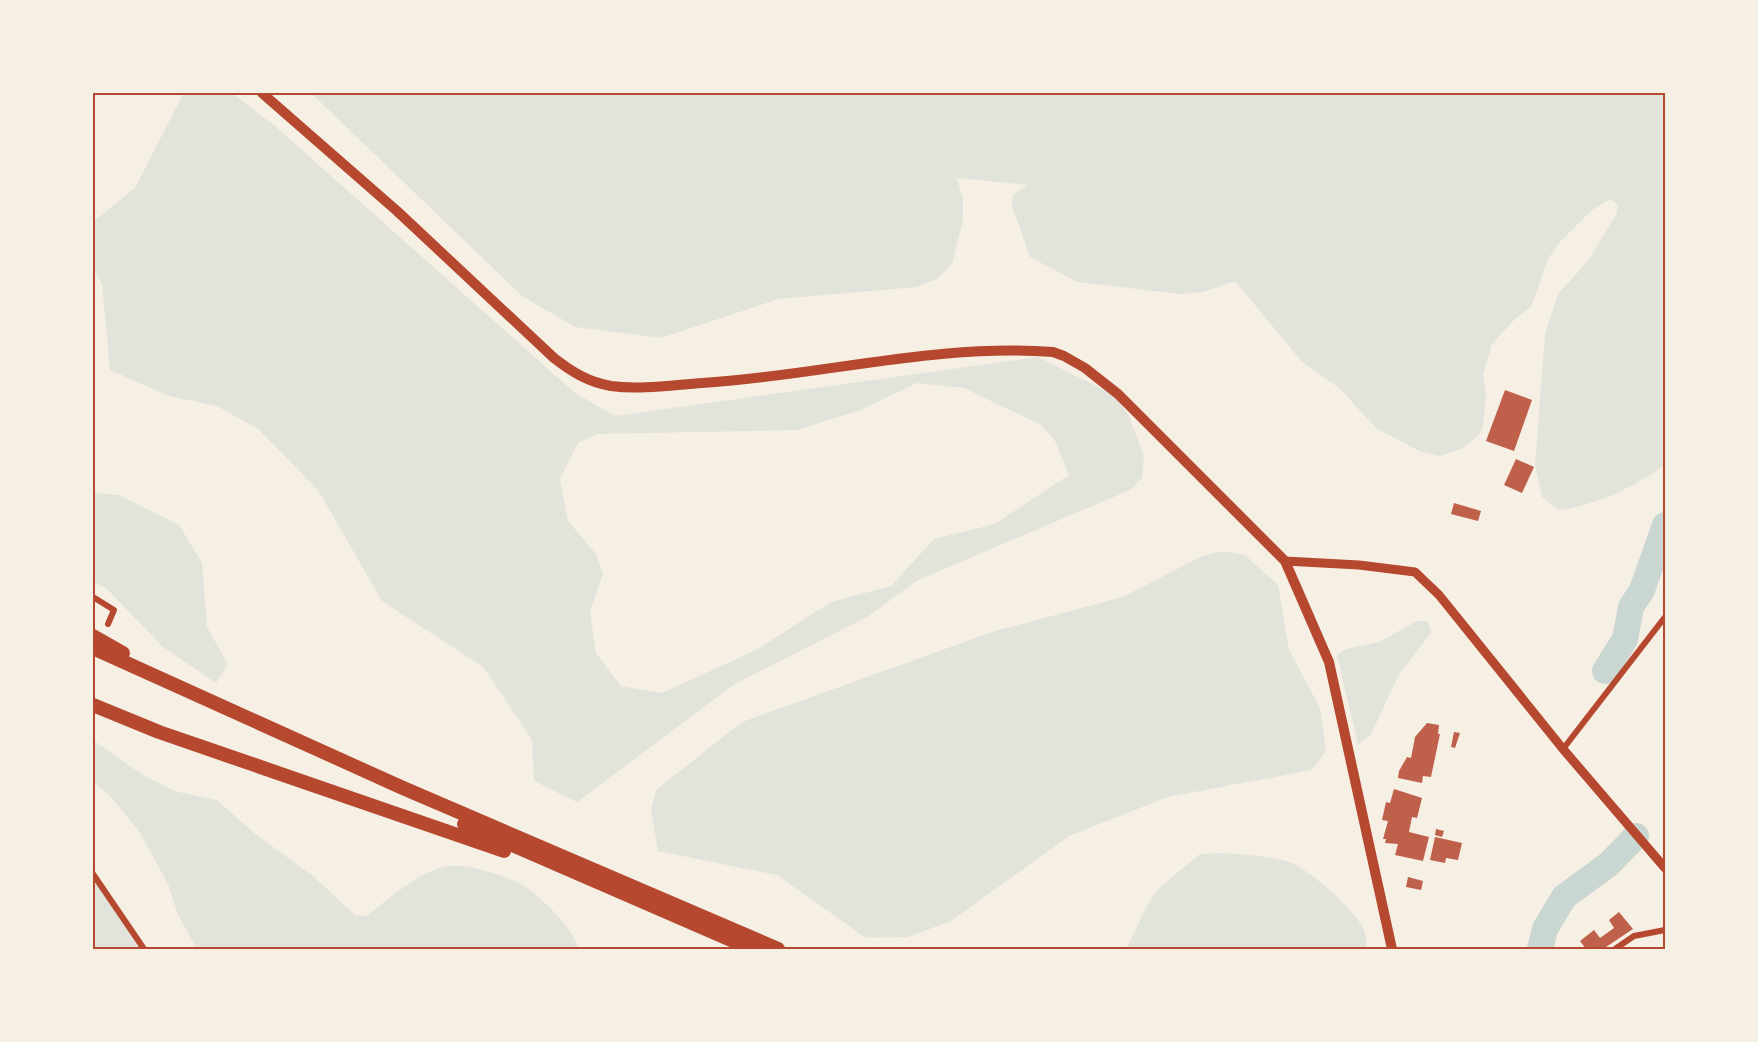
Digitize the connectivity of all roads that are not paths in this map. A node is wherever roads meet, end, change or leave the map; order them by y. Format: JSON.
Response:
{"nodes":[{"id":1,"x":262,"y":93,"type":"edge"},
{"id":2,"x":1286,"y":561,"type":"junction"},
{"id":3,"x":93,"y":597,"type":"edge"},
{"id":4,"x":1665,"y":617,"type":"edge"},
{"id":5,"x":108,"y":624,"type":"dead end"},
{"id":6,"x":93,"y":636,"type":"edge"},
{"id":7,"x":93,"y":648,"type":"edge"},
{"id":8,"x":93,"y":658,"type":"edge"},
{"id":9,"x":93,"y":705,"type":"edge"},
{"id":10,"x":229,"y":711,"type":"junction"},
{"id":11,"x":1563,"y":749,"type":"junction"},
{"id":12,"x":1665,"y":868,"type":"edge"},
{"id":13,"x":93,"y":874,"type":"edge"},
{"id":14,"x":600,"y":883,"type":"junction"},
{"id":15,"x":1665,"y":930,"type":"edge"},
{"id":16,"x":144,"y":949,"type":"edge"},
{"id":17,"x":752,"y":949,"type":"edge"},
{"id":18,"x":778,"y":949,"type":"edge"},
{"id":19,"x":1392,"y":949,"type":"edge"},
{"id":20,"x":1615,"y":949,"type":"edge"}],
"edges":[{"from":1,"to":2,"type":"main road"},
{"from":2,"to":11,"type":"street"},
{"from":2,"to":19,"type":"main road"},
{"from":3,"to":5,"type":"street"},
{"from":4,"to":11,"type":"street"},
{"from":6,"to":10,"type":"highway"},
{"from":7,"to":10,"type":"highway"},
{"from":8,"to":14,"type":"highway"},
{"from":9,"to":14,"type":"highway"},
{"from":10,"to":18,"type":"highway"},
{"from":11,"to":12,"type":"street"},
{"from":13,"to":16,"type":"street"},
{"from":14,"to":17,"type":"highway"},
{"from":15,"to":20,"type":"street"}]}
